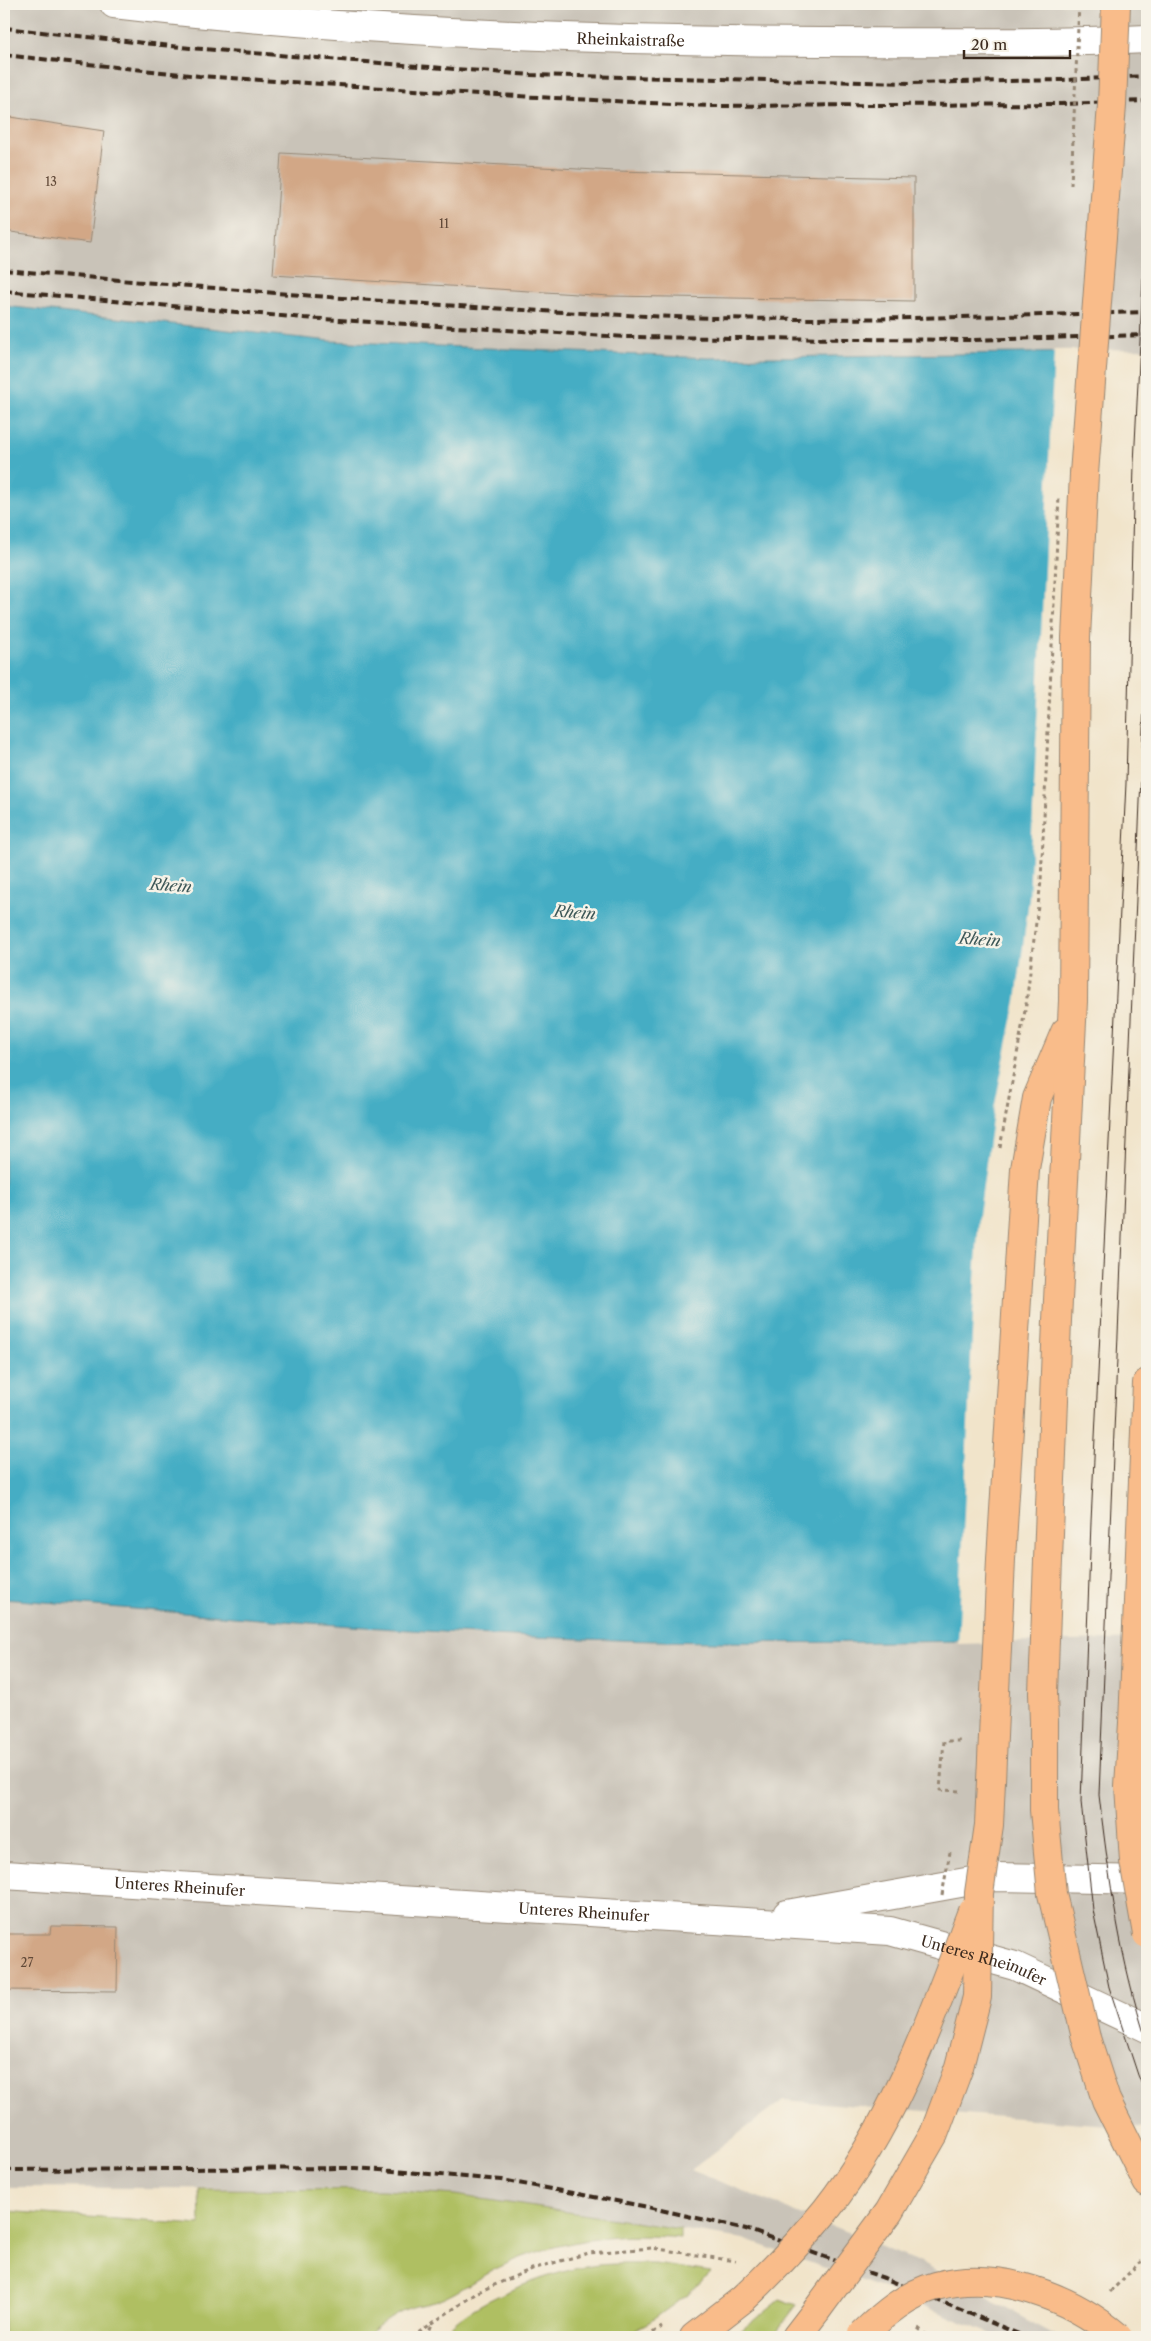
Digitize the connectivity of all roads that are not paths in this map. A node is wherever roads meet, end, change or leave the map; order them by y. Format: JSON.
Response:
{"nodes":[{"id":1,"x":118,"y":4,"type":"edge"},
{"id":2,"x":1116,"y":4,"type":"edge"},
{"id":3,"x":278,"y":12,"type":"edge"},
{"id":4,"x":1147,"y":39,"type":"edge"},
{"id":5,"x":1073,"y":1008,"type":"junction"},
{"id":6,"x":1147,"y":1383,"type":"edge"},
{"id":7,"x":4,"y":1875,"type":"edge"},
{"id":8,"x":1147,"y":1880,"type":"edge"},
{"id":9,"x":979,"y":1893,"type":"junction"},
{"id":10,"x":748,"y":1921,"type":"junction"},
{"id":11,"x":1147,"y":1934,"type":"edge"},
{"id":12,"x":1147,"y":2028,"type":"edge"},
{"id":13,"x":1147,"y":2182,"type":"edge"},
{"id":14,"x":862,"y":2334,"type":"dead end"},
{"id":15,"x":694,"y":2337,"type":"edge"},
{"id":16,"x":796,"y":2337,"type":"edge"},
{"id":17,"x":1118,"y":2337,"type":"edge"}],
"edges":[{"from":1,"to":3,"type":"street","name":"Rheinkaistraße"},
{"from":2,"to":5,"type":"highway","bridge":true},
{"from":3,"to":4,"type":"street","name":"Rheinkaistraße"},
{"from":5,"to":9,"type":"highway","bridge":true},
{"from":5,"to":13,"type":"highway","bridge":true},
{"from":6,"to":11,"type":"highway","bridge":true},
{"from":7,"to":10,"type":"street","name":"Unteres Rheinufer"},
{"from":8,"to":10,"type":"street"},
{"from":9,"to":15,"type":"highway","bridge":true},
{"from":9,"to":16,"type":"highway","bridge":true},
{"from":10,"to":12,"type":"street","name":"Unteres Rheinufer"},
{"from":14,"to":17,"type":"highway","bridge":true}]}
